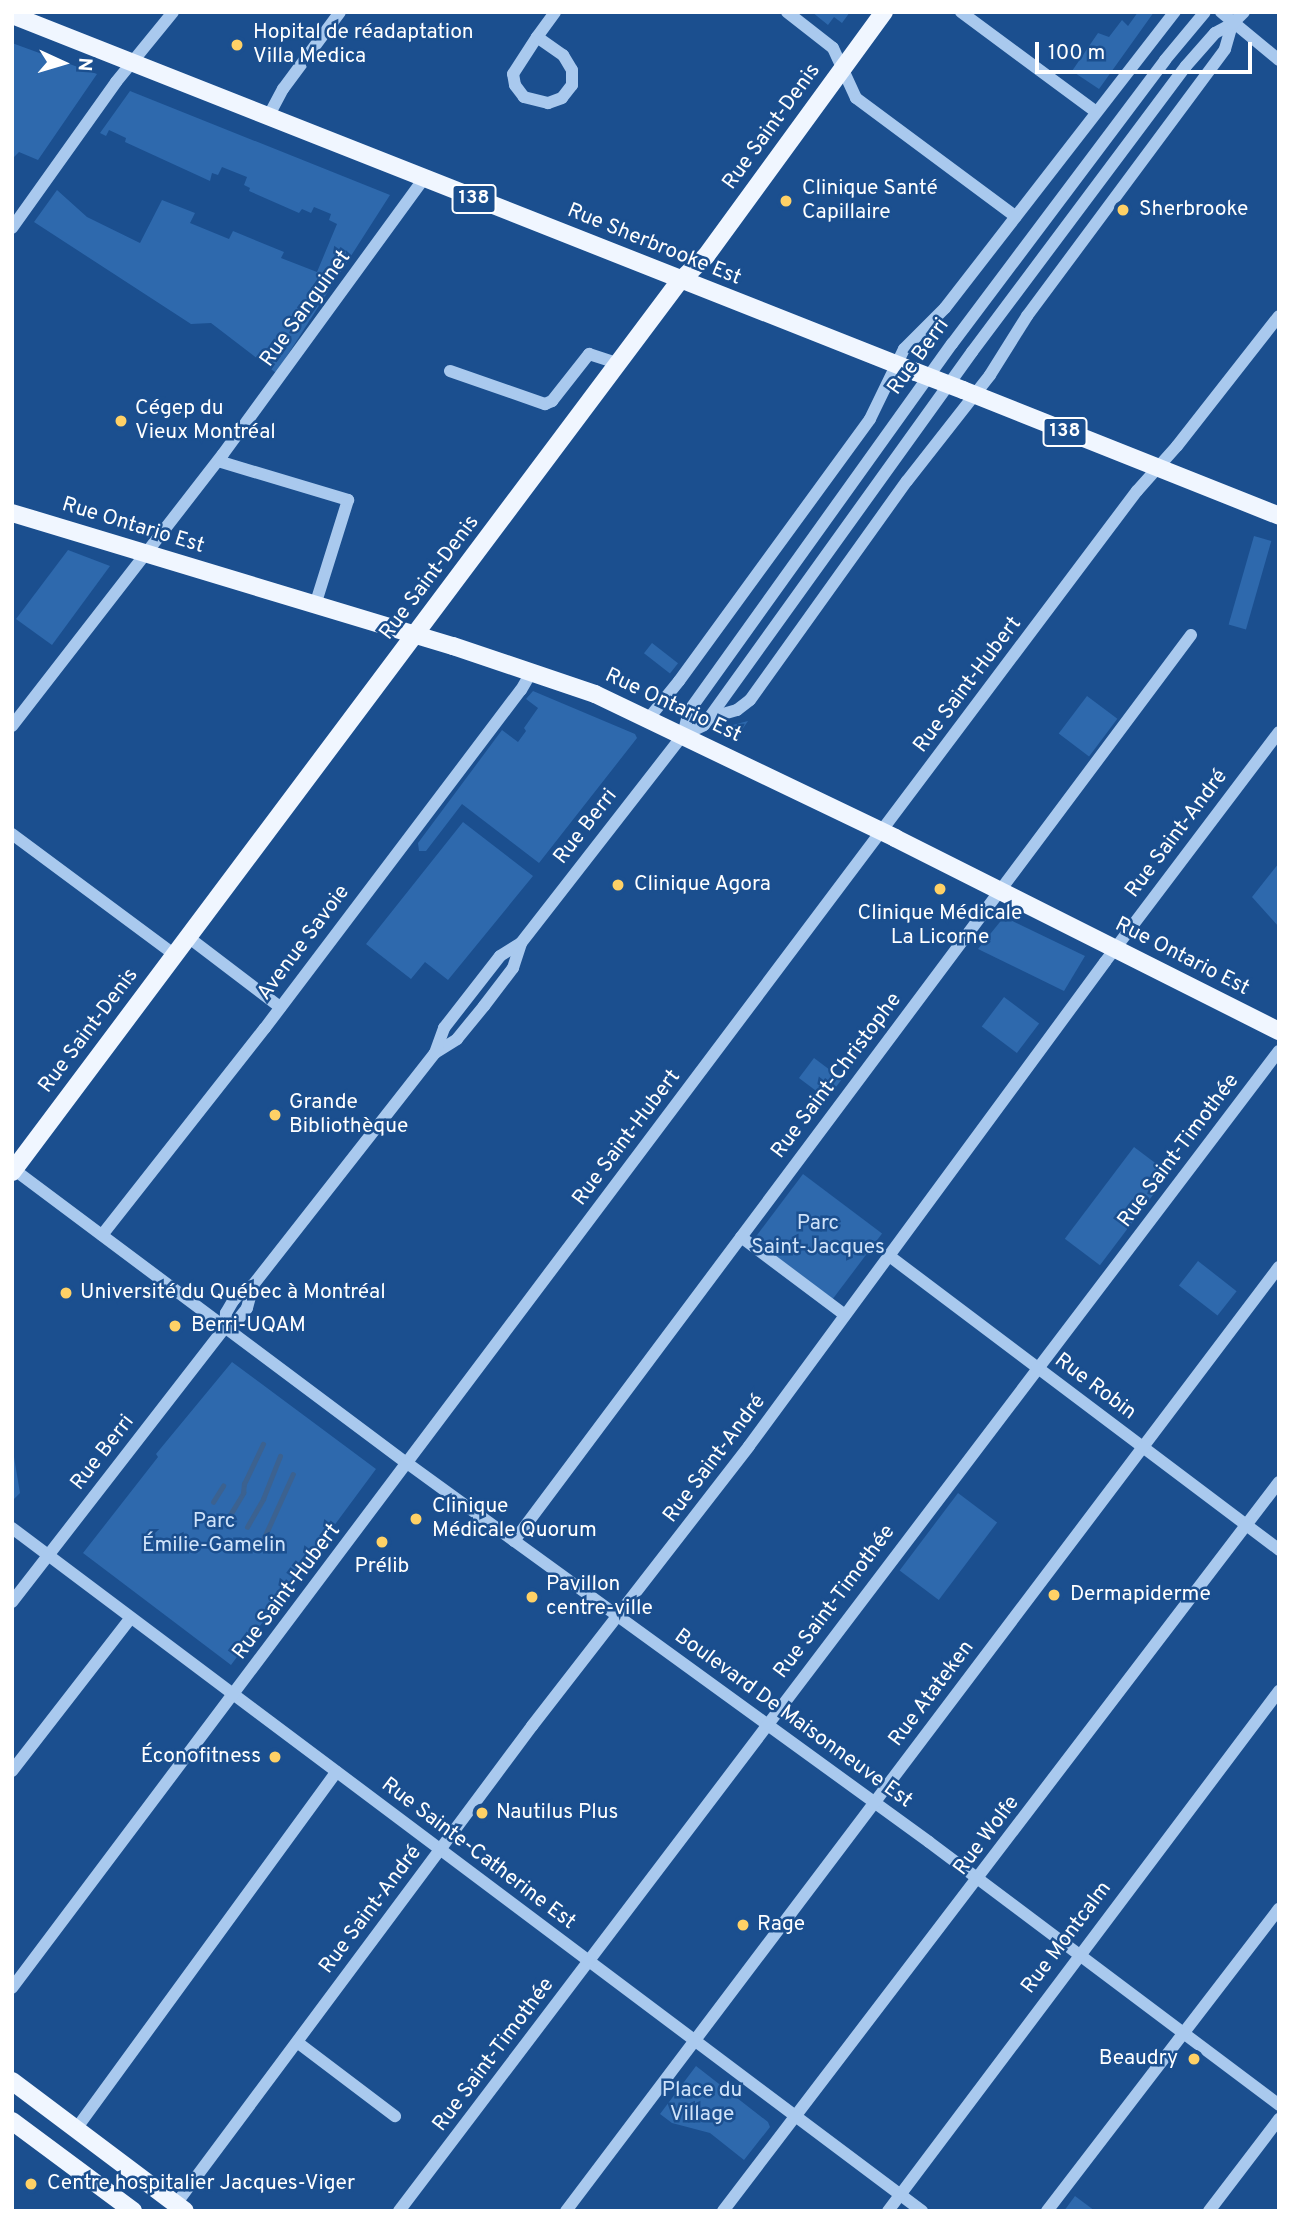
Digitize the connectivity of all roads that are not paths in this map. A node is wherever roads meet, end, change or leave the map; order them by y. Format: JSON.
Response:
{"nodes":[{"id":1,"x":173,"y":12,"type":"edge"},
{"id":2,"x":340,"y":12,"type":"edge"},
{"id":3,"x":555,"y":12,"type":"edge"},
{"id":4,"x":787,"y":12,"type":"edge"},
{"id":5,"x":884,"y":12,"type":"edge"},
{"id":6,"x":961,"y":12,"type":"edge"},
{"id":7,"x":1175,"y":12,"type":"edge"},
{"id":8,"x":1205,"y":12,"type":"edge"},
{"id":9,"x":1221,"y":12,"type":"edge"},
{"id":10,"x":1244,"y":12,"type":"edge"},
{"id":11,"x":12,"y":15,"type":"edge"},
{"id":12,"x":1232,"y":24,"type":"junction"},
{"id":13,"x":537,"y":37,"type":"junction"},
{"id":14,"x":1279,"y":61,"type":"edge"},
{"id":15,"x":132,"y":63,"type":"junction"},
{"id":16,"x":842,"y":71,"type":"junction"},
{"id":17,"x":1096,"y":112,"type":"junction"},
{"id":18,"x":268,"y":117,"type":"junction"},
{"id":19,"x":424,"y":178,"type":"junction"},
{"id":20,"x":18,"y":212,"type":"edge"},
{"id":21,"x":1016,"y":217,"type":"junction"},
{"id":22,"x":12,"y":228,"type":"edge"},
{"id":23,"x":681,"y":280,"type":"junction"},
{"id":24,"x":1279,"y":316,"type":"edge"},
{"id":25,"x":619,"y":364,"type":"junction"},
{"id":26,"x":895,"y":364,"type":"junction"},
{"id":27,"x":450,"y":371,"type":"dead end"},
{"id":28,"x":969,"y":393,"type":"junction"},
{"id":29,"x":218,"y":461,"type":"junction"},
{"id":30,"x":1157,"y":469,"type":"junction"},
{"id":31,"x":12,"y":513,"type":"edge"},
{"id":32,"x":1279,"y":516,"type":"edge"},
{"id":33,"x":144,"y":553,"type":"junction"},
{"id":34,"x":315,"y":605,"type":"junction"},
{"id":35,"x":416,"y":635,"type":"junction"},
{"id":36,"x":1191,"y":635,"type":"dead end"},
{"id":37,"x":532,"y":671,"type":"junction"},
{"id":38,"x":649,"y":718,"type":"junction"},
{"id":39,"x":709,"y":718,"type":"junction"},
{"id":40,"x":12,"y":726,"type":"edge"},
{"id":41,"x":1279,"y":732,"type":"edge"},
{"id":42,"x":683,"y":735,"type":"junction"},
{"id":43,"x":880,"y":832,"type":"junction"},
{"id":44,"x":12,"y":834,"type":"edge"},
{"id":45,"x":999,"y":892,"type":"junction"},
{"id":46,"x":188,"y":937,"type":"junction"},
{"id":47,"x":1115,"y":948,"type":"junction"},
{"id":48,"x":175,"y":955,"type":"junction"},
{"id":49,"x":280,"y":1007,"type":"junction"},
{"id":50,"x":1279,"y":1031,"type":"edge"},
{"id":51,"x":1279,"y":1051,"type":"edge"},
{"id":52,"x":13,"y":1170,"type":"edge"},
{"id":53,"x":102,"y":1235,"type":"junction"},
{"id":54,"x":741,"y":1237,"type":"junction"},
{"id":55,"x":888,"y":1255,"type":"junction"},
{"id":56,"x":1279,"y":1268,"type":"edge"},
{"id":57,"x":845,"y":1315,"type":"junction"},
{"id":58,"x":225,"y":1327,"type":"junction"},
{"id":59,"x":1037,"y":1368,"type":"junction"},
{"id":60,"x":1143,"y":1447,"type":"junction"},
{"id":61,"x":407,"y":1463,"type":"junction"},
{"id":62,"x":1279,"y":1482,"type":"edge"},
{"id":63,"x":1247,"y":1525,"type":"junction"},
{"id":64,"x":12,"y":1528,"type":"edge"},
{"id":65,"x":514,"y":1541,"type":"junction"},
{"id":66,"x":1279,"y":1549,"type":"edge"},
{"id":67,"x":48,"y":1555,"type":"junction"},
{"id":68,"x":12,"y":1602,"type":"edge"},
{"id":69,"x":619,"y":1616,"type":"junction"},
{"id":70,"x":130,"y":1619,"type":"junction"},
{"id":71,"x":1279,"y":1691,"type":"edge"},
{"id":72,"x":233,"y":1695,"type":"junction"},
{"id":73,"x":766,"y":1726,"type":"junction"},
{"id":74,"x":12,"y":1771,"type":"edge"},
{"id":75,"x":335,"y":1772,"type":"junction"},
{"id":76,"x":873,"y":1803,"type":"junction"},
{"id":77,"x":441,"y":1849,"type":"junction"},
{"id":78,"x":979,"y":1879,"type":"junction"},
{"id":79,"x":1279,"y":1909,"type":"edge"},
{"id":80,"x":1079,"y":1954,"type":"junction"},
{"id":81,"x":589,"y":1961,"type":"junction"},
{"id":82,"x":12,"y":1989,"type":"edge"},
{"id":83,"x":1183,"y":2034,"type":"junction"},
{"id":84,"x":694,"y":2040,"type":"junction"},
{"id":85,"x":297,"y":2042,"type":"junction"},
{"id":86,"x":12,"y":2081,"type":"edge"},
{"id":87,"x":1279,"y":2105,"type":"edge"},
{"id":88,"x":396,"y":2116,"type":"dead end"},
{"id":89,"x":795,"y":2116,"type":"junction"},
{"id":90,"x":1279,"y":2119,"type":"edge"},
{"id":91,"x":12,"y":2120,"type":"edge"},
{"id":92,"x":76,"y":2129,"type":"junction"},
{"id":93,"x":899,"y":2194,"type":"junction"},
{"id":94,"x":180,"y":2207,"type":"edge"},
{"id":95,"x":133,"y":2211,"type":"edge"},
{"id":96,"x":399,"y":2211,"type":"edge"},
{"id":97,"x":566,"y":2211,"type":"edge"},
{"id":98,"x":723,"y":2211,"type":"edge"},
{"id":99,"x":888,"y":2211,"type":"edge"},
{"id":100,"x":922,"y":2211,"type":"edge"},
{"id":101,"x":1046,"y":2211,"type":"edge"},
{"id":102,"x":1209,"y":2211,"type":"edge"}],
"edges":[{"from":1,"to":15,"type":"street"},
{"from":2,"to":18,"type":"street"},
{"from":3,"to":13,"type":"street"},
{"from":4,"to":16,"type":"street"},
{"from":5,"to":16,"type":"main road","name":"Rue Saint-Denis"},
{"from":6,"to":17,"type":"street"},
{"from":7,"to":17,"type":"street","name":"Rue Berri"},
{"from":8,"to":42,"type":"street","name":"Rue Berri"},
{"from":9,"to":12,"type":"street"},
{"from":10,"to":12,"type":"street","name":"Rue Berri"},
{"from":11,"to":15,"type":"main road","name":"Rue Sherbrooke Est","number":"138"},
{"from":12,"to":14,"type":"street"},
{"from":12,"to":28,"type":"street","name":"Rue Berri"},
{"from":12,"to":39,"type":"street","name":"Rue Berri"},
{"from":13,"to":13,"type":"street"},
{"from":15,"to":18,"type":"main road","name":"Rue Sherbrooke Est","number":"138"},
{"from":15,"to":20,"type":"street"},
{"from":16,"to":21,"type":"street"},
{"from":16,"to":23,"type":"main road","name":"Rue Saint-Denis"},
{"from":17,"to":21,"type":"street","name":"Rue Berri"},
{"from":18,"to":19,"type":"main road","name":"Rue Sherbrooke Est","number":"138"},
{"from":19,"to":23,"type":"main road","name":"Rue Sherbrooke Est","number":"138"},
{"from":19,"to":29,"type":"street","name":"Rue Sanguinet"},
{"from":20,"to":22,"type":"street"},
{"from":21,"to":26,"type":"street","name":"Rue Berri"},
{"from":23,"to":25,"type":"main road","name":"Rue Saint-Denis"},
{"from":23,"to":26,"type":"main road","name":"Rue Sherbrooke Est","number":"138"},
{"from":24,"to":30,"type":"street","name":"Rue Saint-Hubert"},
{"from":25,"to":27,"type":"street"},
{"from":25,"to":35,"type":"main road","name":"Rue Saint-Denis"},
{"from":26,"to":28,"type":"main road","name":"Rue Sherbrooke Est","number":"138","bridge":true},
{"from":26,"to":38,"type":"street","name":"Rue Berri"},
{"from":28,"to":30,"type":"main road","name":"Rue Sherbrooke Est","number":"138"},
{"from":28,"to":39,"type":"street","name":"Rue Berri"},
{"from":29,"to":33,"type":"street","name":"Rue Sanguinet"},
{"from":29,"to":34,"type":"street"},
{"from":30,"to":32,"type":"main road","name":"Rue Sherbrooke Est","number":"138"},
{"from":30,"to":43,"type":"street","name":"Rue Saint-Hubert"},
{"from":31,"to":33,"type":"main road","name":"Rue Ontario Est"},
{"from":33,"to":34,"type":"main road","name":"Rue Ontario Est"},
{"from":33,"to":40,"type":"street","name":"Rue Sanguinet"},
{"from":34,"to":35,"type":"main road","name":"Rue Ontario Est"},
{"from":35,"to":37,"type":"main road","name":"Rue Ontario Est"},
{"from":35,"to":46,"type":"main road","name":"Rue Saint-Denis"},
{"from":36,"to":45,"type":"street","name":"Rue Saint-Christophe"},
{"from":37,"to":38,"type":"main road","name":"Rue Ontario Est"},
{"from":37,"to":49,"type":"street","name":"Avenue Savoie"},
{"from":38,"to":42,"type":"main road","name":"Rue Ontario Est"},
{"from":39,"to":42,"type":"street","name":"Rue Berri"},
{"from":41,"to":47,"type":"street","name":"Rue Saint-André"},
{"from":42,"to":43,"type":"main road","name":"Rue Ontario Est"},
{"from":42,"to":58,"type":"street","name":"Rue Berri"},
{"from":43,"to":45,"type":"main road","name":"Rue Ontario Est"},
{"from":43,"to":61,"type":"street","name":"Rue Saint-Hubert"},
{"from":44,"to":48,"type":"street"},
{"from":45,"to":47,"type":"main road","name":"Rue Ontario Est"},
{"from":45,"to":54,"type":"street","name":"Rue Saint-Christophe"},
{"from":46,"to":48,"type":"main road","name":"Rue Saint-Denis"},
{"from":46,"to":49,"type":"street"},
{"from":47,"to":50,"type":"main road","name":"Rue Ontario Est"},
{"from":47,"to":55,"type":"street","name":"Rue Saint-André"},
{"from":48,"to":52,"type":"main road","name":"Rue Saint-Denis"},
{"from":49,"to":53,"type":"street","name":"Avenue Savoie"},
{"from":51,"to":59,"type":"street","name":"Rue Saint-Timothée"},
{"from":52,"to":53,"type":"street","name":"Boulevard De Maisonneuve Est"},
{"from":53,"to":58,"type":"street","name":"Boulevard De Maisonneuve Est"},
{"from":54,"to":57,"type":"street"},
{"from":54,"to":65,"type":"street","name":"Rue Saint-Christophe"},
{"from":55,"to":57,"type":"street","name":"Rue Saint-André"},
{"from":55,"to":59,"type":"street","name":"Rue Robin"},
{"from":56,"to":60,"type":"street","name":"Rue Atateken"},
{"from":57,"to":69,"type":"street","name":"Rue Saint-André"},
{"from":58,"to":61,"type":"street","name":"Boulevard De Maisonneuve Est"},
{"from":58,"to":67,"type":"street","name":"Rue Berri"},
{"from":59,"to":60,"type":"street","name":"Rue Robin"},
{"from":59,"to":73,"type":"street","name":"Rue Saint-Timothée"},
{"from":60,"to":63,"type":"street","name":"Rue Robin"},
{"from":60,"to":76,"type":"street","name":"Rue Atateken"},
{"from":61,"to":65,"type":"street","name":"Boulevard De Maisonneuve Est"},
{"from":61,"to":72,"type":"street","name":"Rue Saint-Hubert"},
{"from":62,"to":63,"type":"street","name":"Rue Wolfe"},
{"from":63,"to":66,"type":"street","name":"Rue Robin"},
{"from":63,"to":78,"type":"street","name":"Rue Wolfe"},
{"from":64,"to":67,"type":"street","name":"Rue Sainte-Catherine Est"},
{"from":65,"to":69,"type":"street","name":"Boulevard De Maisonneuve Est"},
{"from":67,"to":68,"type":"street","name":"Rue Berri"},
{"from":67,"to":70,"type":"street","name":"Rue Sainte-Catherine Est"},
{"from":69,"to":73,"type":"street","name":"Boulevard De Maisonneuve Est"},
{"from":69,"to":77,"type":"street","name":"Rue Saint-André"},
{"from":70,"to":72,"type":"street","name":"Rue Sainte-Catherine Est"},
{"from":70,"to":74,"type":"street"},
{"from":71,"to":80,"type":"street","name":"Rue Montcalm"},
{"from":72,"to":75,"type":"street","name":"Rue Sainte-Catherine Est"},
{"from":72,"to":82,"type":"street","name":"Rue Saint-Hubert"},
{"from":73,"to":76,"type":"street","name":"Boulevard De Maisonneuve Est"},
{"from":73,"to":81,"type":"street","name":"Rue Saint-Timothée"},
{"from":75,"to":77,"type":"street","name":"Rue Sainte-Catherine Est"},
{"from":75,"to":92,"type":"street"},
{"from":76,"to":78,"type":"street","name":"Boulevard De Maisonneuve Est"},
{"from":76,"to":84,"type":"street","name":"Rue Atateken"},
{"from":77,"to":81,"type":"street","name":"Rue Sainte-Catherine Est"},
{"from":77,"to":85,"type":"street","name":"Rue Saint-André"},
{"from":78,"to":80,"type":"street","name":"Boulevard De Maisonneuve Est"},
{"from":78,"to":89,"type":"street","name":"Rue Wolfe"},
{"from":79,"to":83,"type":"street"},
{"from":80,"to":83,"type":"street","name":"Boulevard De Maisonneuve Est"},
{"from":80,"to":93,"type":"street","name":"Rue Montcalm"},
{"from":81,"to":84,"type":"street","name":"Rue Sainte-Catherine Est"},
{"from":81,"to":96,"type":"street","name":"Rue Saint-Timothée"},
{"from":83,"to":87,"type":"street","name":"Boulevard De Maisonneuve Est"},
{"from":83,"to":101,"type":"street"},
{"from":84,"to":89,"type":"street","name":"Rue Sainte-Catherine Est"},
{"from":84,"to":97,"type":"street","name":"Rue Atateken"},
{"from":85,"to":88,"type":"street"},
{"from":85,"to":94,"type":"street","name":"Rue Saint-André"},
{"from":86,"to":92,"type":"main road"},
{"from":89,"to":93,"type":"street","name":"Rue Sainte-Catherine Est"},
{"from":89,"to":98,"type":"street","name":"Rue Wolfe"},
{"from":90,"to":102,"type":"street"},
{"from":91,"to":95,"type":"main road"},
{"from":92,"to":94,"type":"main road"},
{"from":93,"to":99,"type":"street","name":"Rue Montcalm"},
{"from":93,"to":100,"type":"street","name":"Rue Sainte-Catherine Est"}]}
